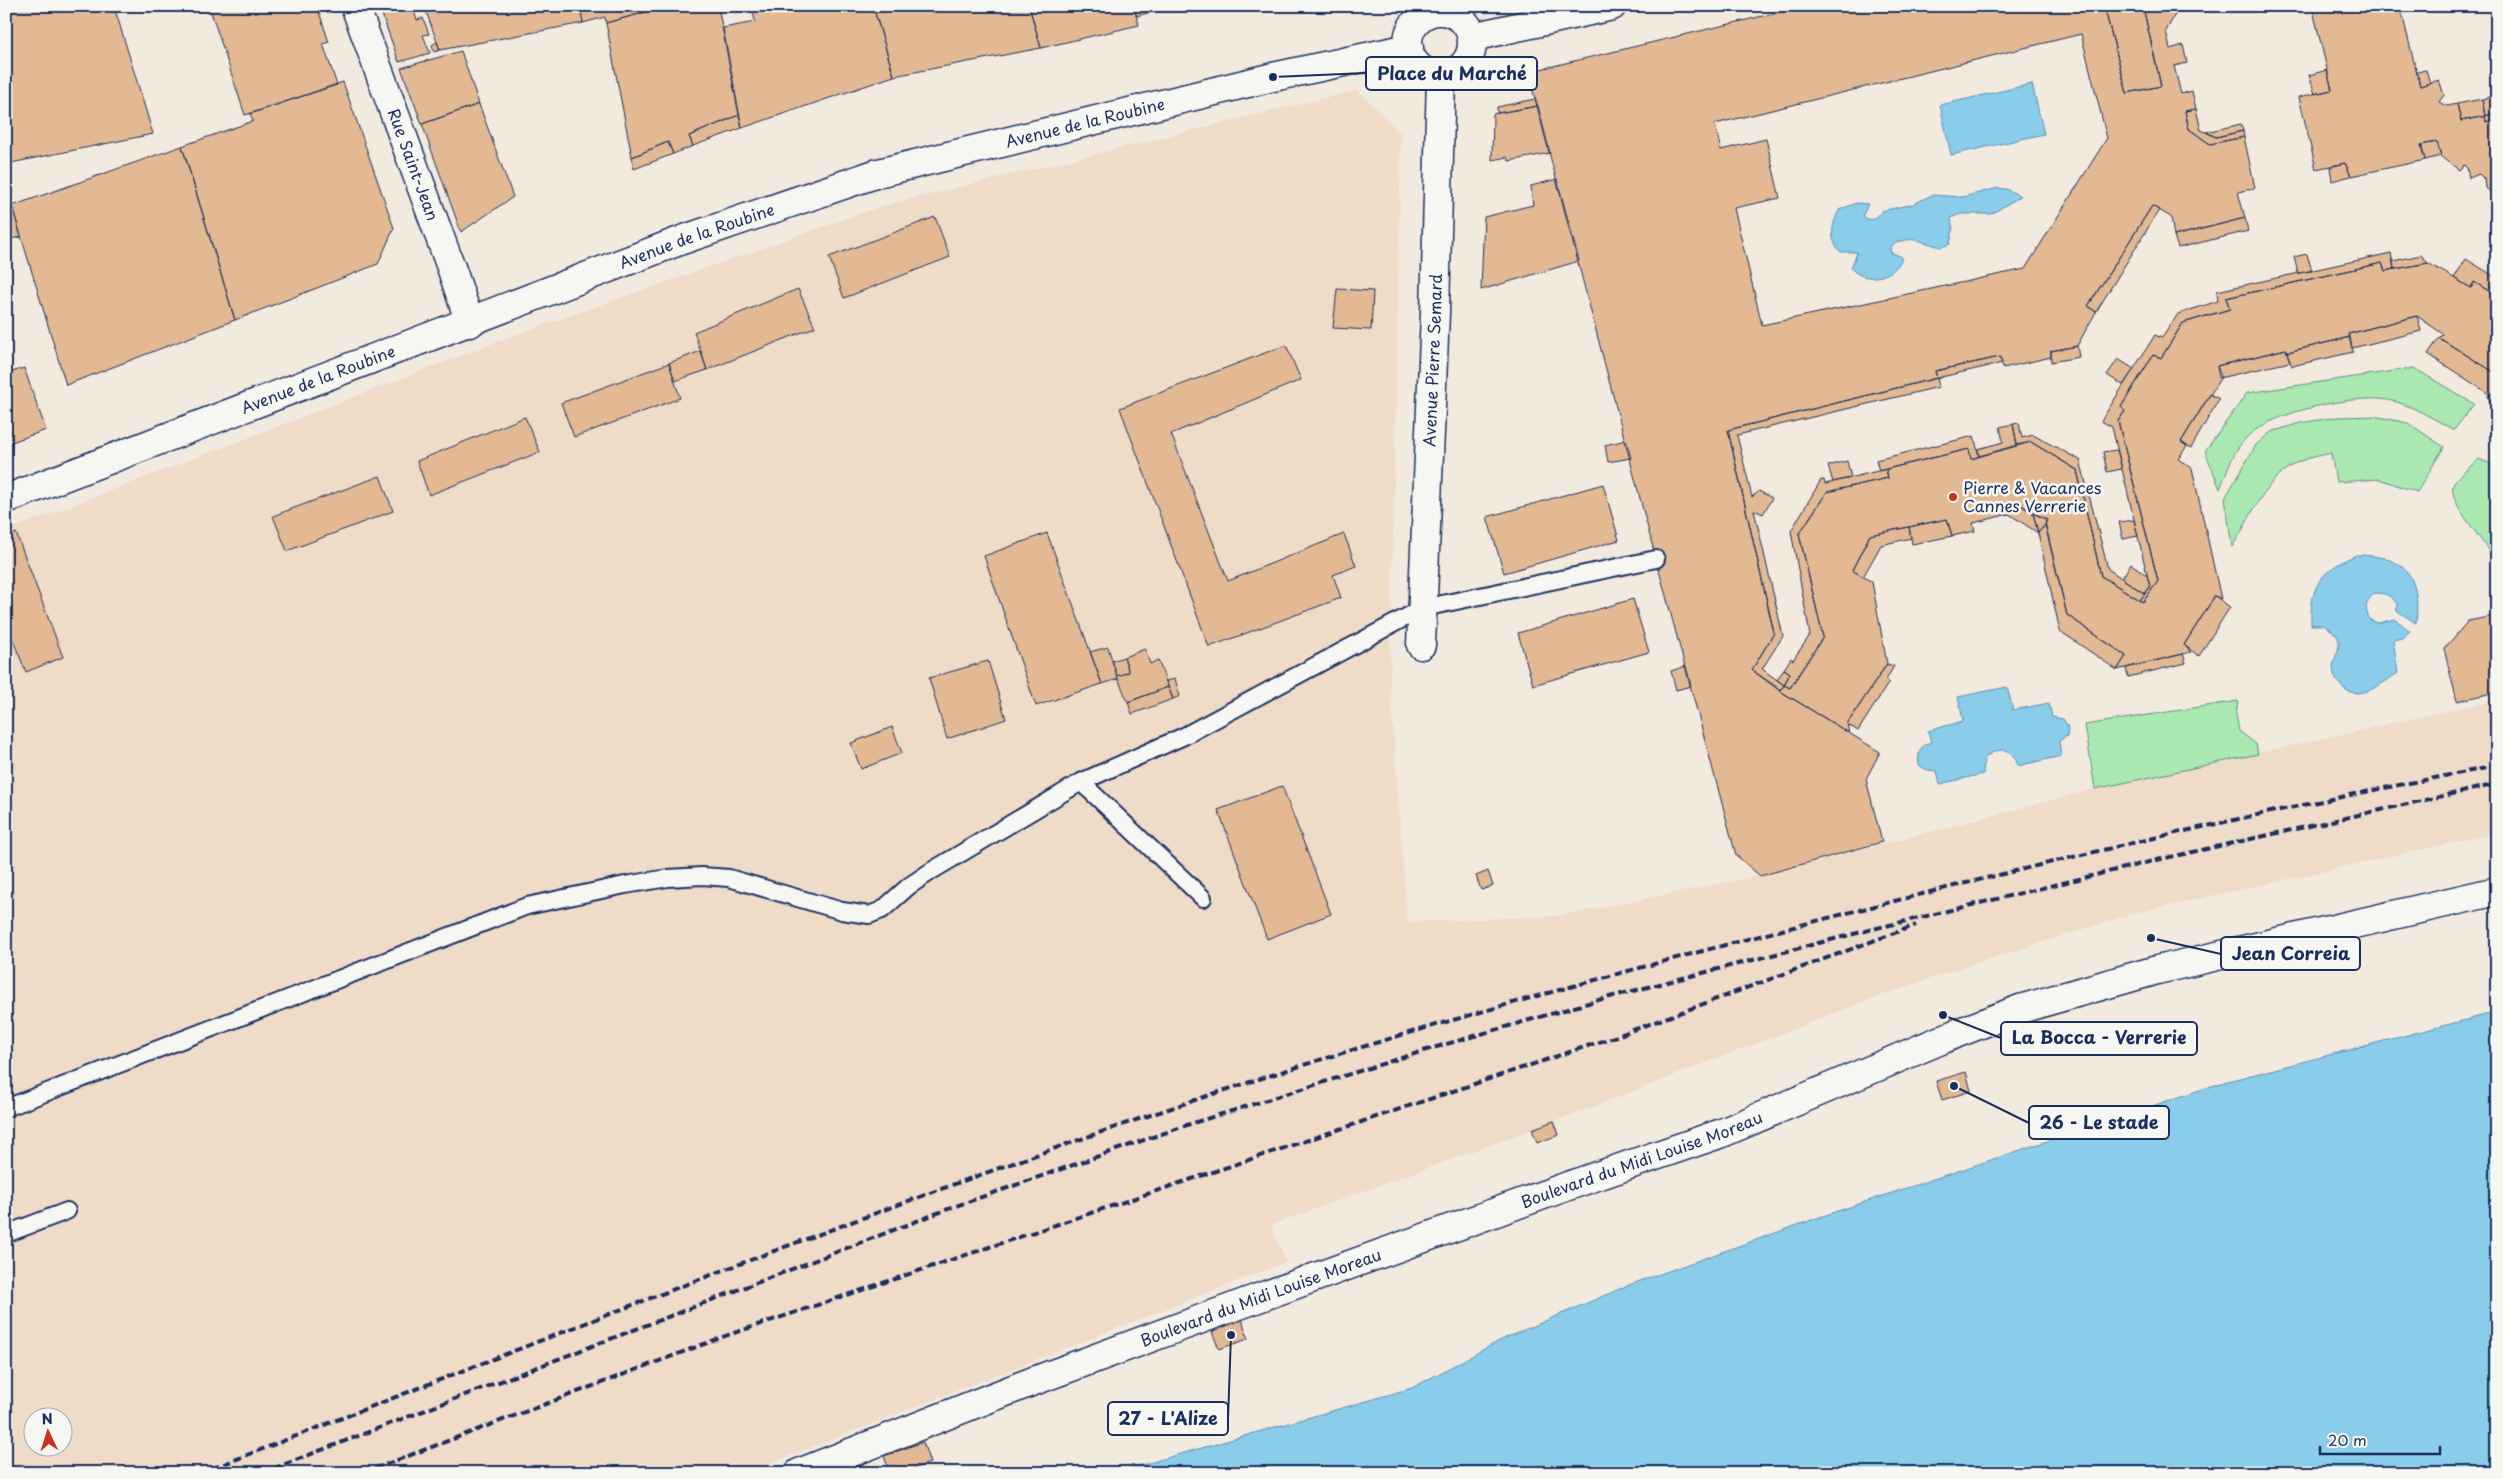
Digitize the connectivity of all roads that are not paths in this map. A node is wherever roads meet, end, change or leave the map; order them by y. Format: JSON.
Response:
{"nodes":[{"id":1,"x":355,"y":6,"type":"edge"},
{"id":2,"x":1612,"y":6,"type":"edge"},
{"id":3,"x":1440,"y":9,"type":"edge"},
{"id":4,"x":1472,"y":37,"type":"junction"},
{"id":5,"x":1409,"y":48,"type":"junction"},
{"id":6,"x":1441,"y":75,"type":"junction"},
{"id":7,"x":470,"y":324,"type":"junction"},
{"id":8,"x":6,"y":499,"type":"edge"},
{"id":9,"x":1656,"y":559,"type":"dead end"},
{"id":10,"x":1423,"y":608,"type":"junction"},
{"id":11,"x":1421,"y":645,"type":"dead end"},
{"id":12,"x":1081,"y":782,"type":"junction"},
{"id":13,"x":2497,"y":891,"type":"edge"},
{"id":14,"x":1203,"y":898,"type":"dead end"},
{"id":15,"x":6,"y":1108,"type":"edge"},
{"id":16,"x":67,"y":1211,"type":"dead end"},
{"id":17,"x":6,"y":1234,"type":"edge"},
{"id":18,"x":800,"y":1473,"type":"edge"}],
"edges":[{"from":1,"to":7,"type":"street","name":"Rue Saint-Jean"},
{"from":2,"to":4,"type":"street"},
{"from":3,"to":4,"type":"street"},
{"from":3,"to":5,"type":"street"},
{"from":4,"to":6,"type":"street"},
{"from":5,"to":6,"type":"street"},
{"from":5,"to":7,"type":"street","name":"Avenue de la Roubine"},
{"from":6,"to":10,"type":"street","name":"Avenue Pierre Semard"},
{"from":7,"to":8,"type":"street","name":"Avenue de la Roubine"},
{"from":9,"to":10,"type":"lane"},
{"from":10,"to":11,"type":"street","name":"Avenue Pierre Semard"},
{"from":10,"to":12,"type":"lane"},
{"from":12,"to":14,"type":"lane"},
{"from":12,"to":15,"type":"lane"},
{"from":13,"to":18,"type":"street","name":"Boulevard du Midi Louise Moreau"},
{"from":16,"to":17,"type":"lane"}]}
